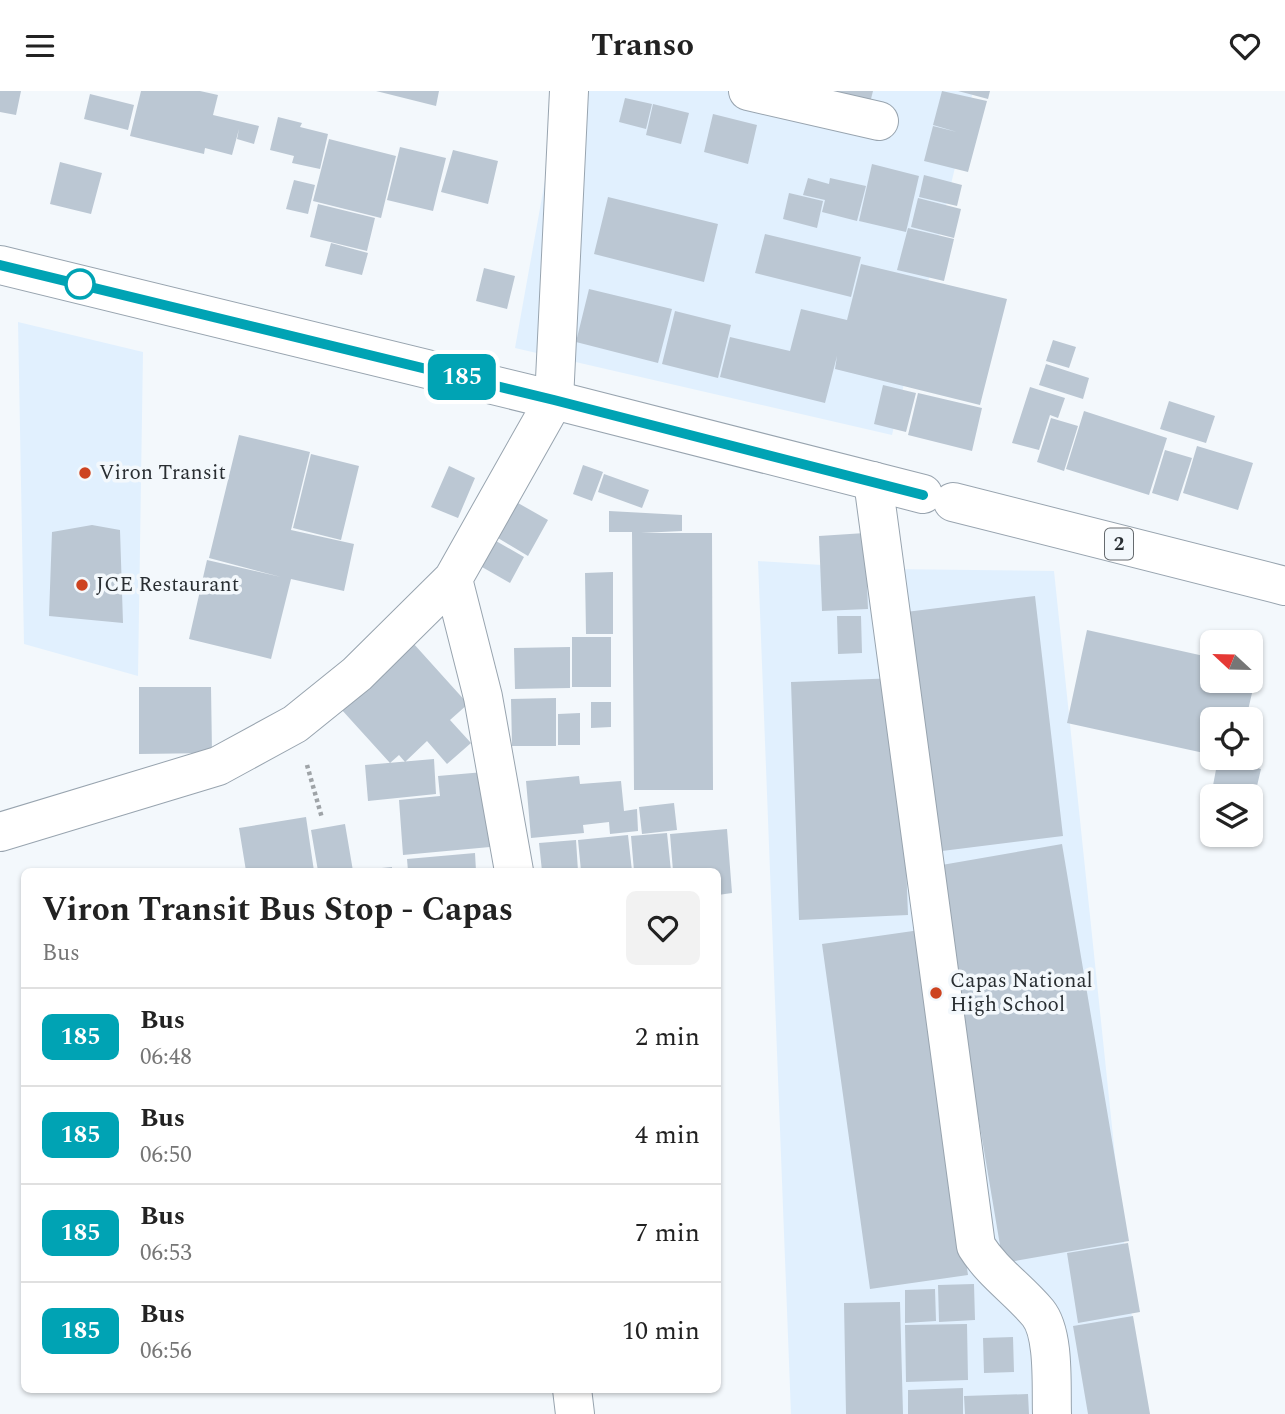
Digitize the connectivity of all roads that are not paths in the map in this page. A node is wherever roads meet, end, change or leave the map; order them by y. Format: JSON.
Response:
{"nodes":[{"id":1,"x":569,"y":91,"type":"edge"},
{"id":2,"x":748,"y":91,"type":"edge"},
{"id":3,"x":879,"y":121,"type":"dead end"},
{"id":4,"x":0,"y":265,"type":"edge"},
{"id":5,"x":554,"y":400,"type":"junction"},
{"id":6,"x":873,"y":481,"type":"junction"},
{"id":7,"x":453,"y":579,"type":"junction"},
{"id":8,"x":1285,"y":586,"type":"edge"},
{"id":9,"x":0,"y":832,"type":"edge"},
{"id":10,"x":513,"y":868,"type":"edge"},
{"id":11,"x":572,"y":1393,"type":"edge"},
{"id":12,"x":575,"y":1414,"type":"edge"},
{"id":13,"x":1052,"y":1414,"type":"edge"}],
"edges":[{"from":1,"to":5,"type":"main road"},
{"from":2,"to":3,"type":"main road"},
{"from":4,"to":5,"type":"main road","number":"2"},
{"from":5,"to":6,"type":"main road","number":"2"},
{"from":5,"to":7,"type":"main road"},
{"from":6,"to":8,"type":"main road","number":"2"},
{"from":6,"to":13,"type":"main road"},
{"from":7,"to":9,"type":"main road"},
{"from":7,"to":10,"type":"main road"},
{"from":11,"to":12,"type":"main road"}]}
